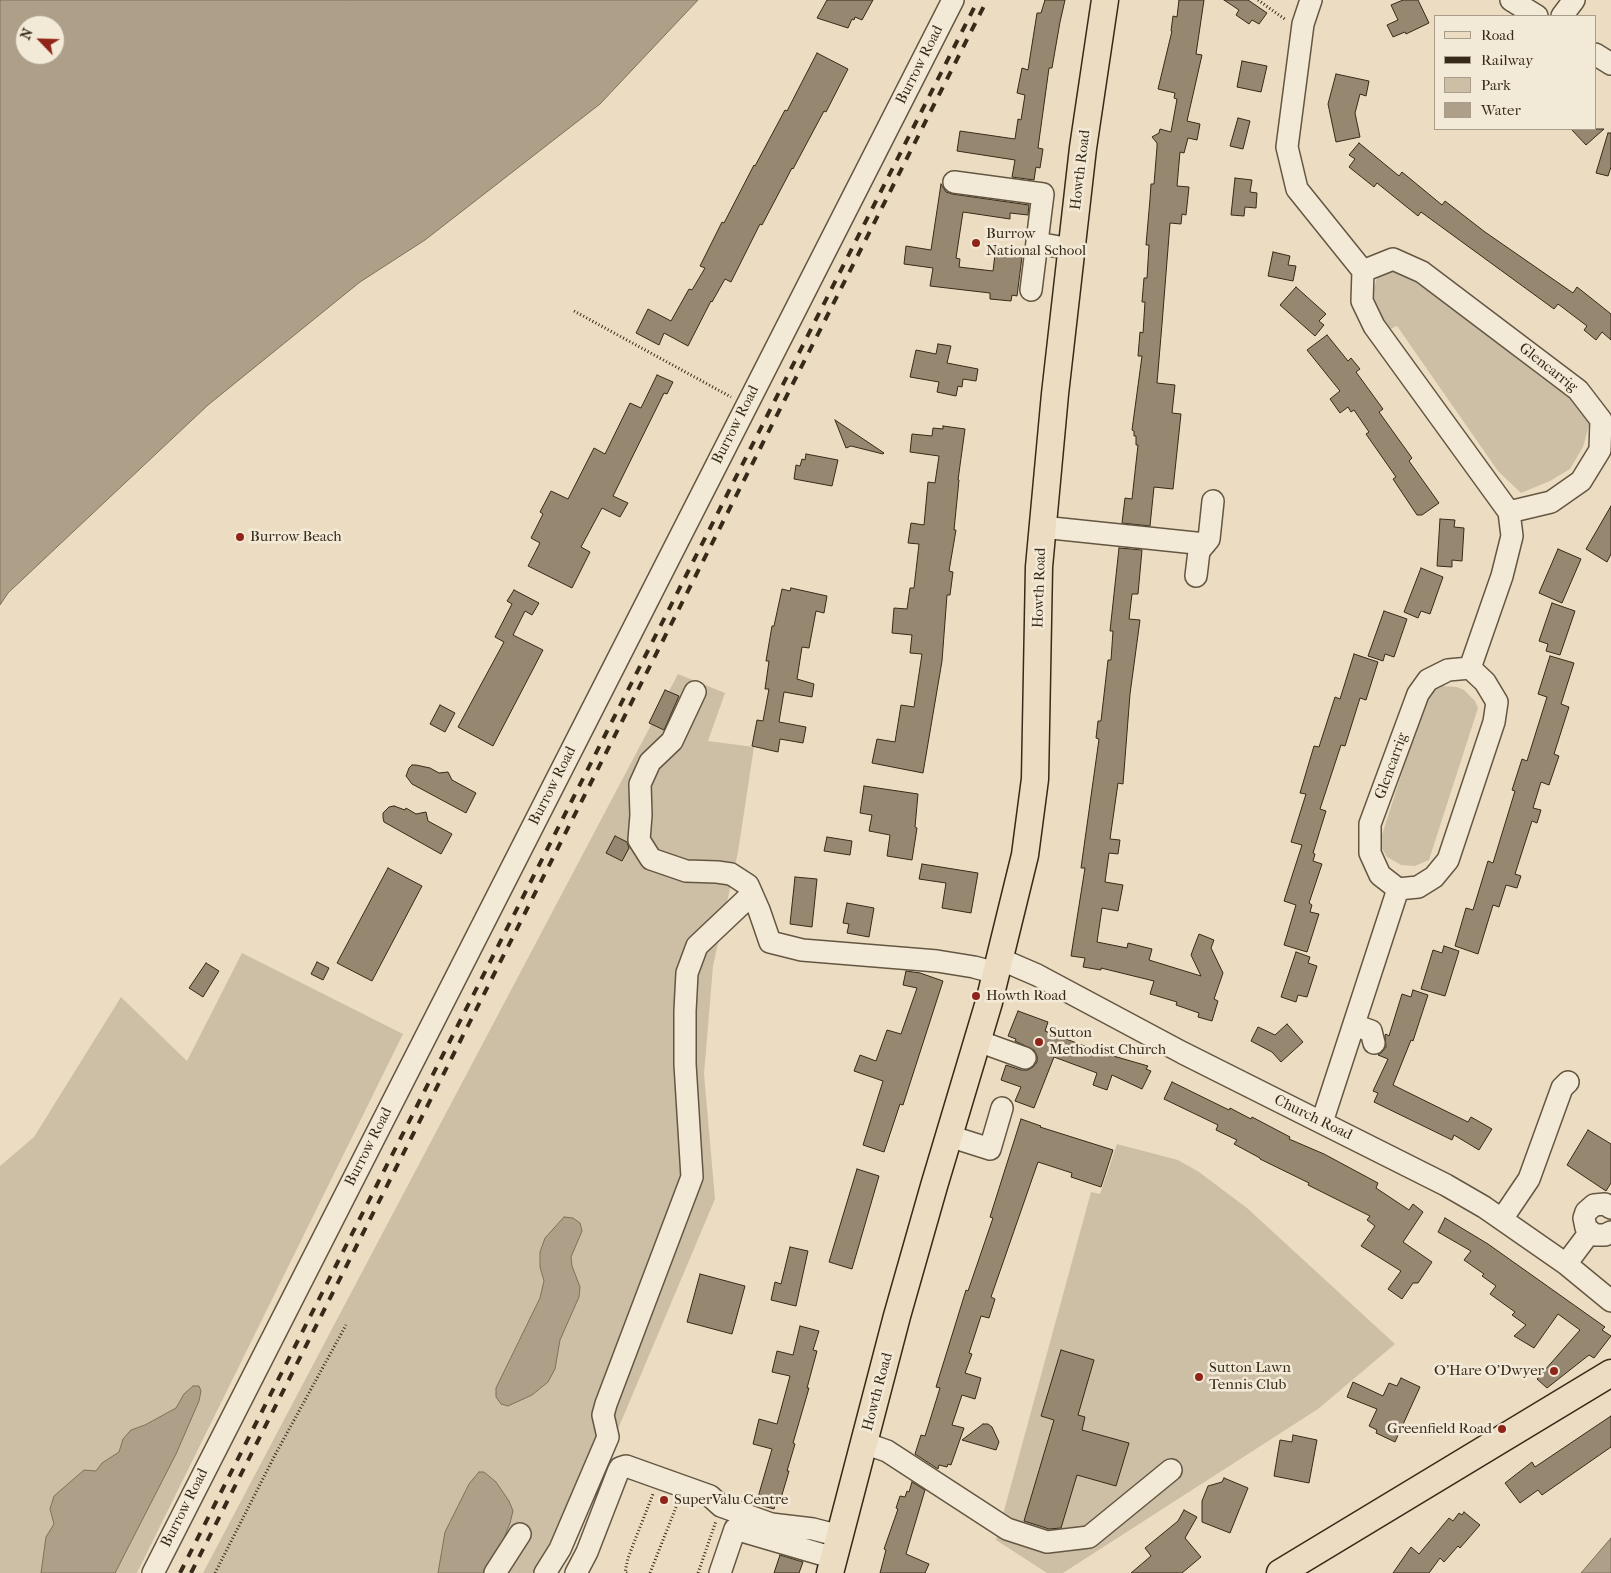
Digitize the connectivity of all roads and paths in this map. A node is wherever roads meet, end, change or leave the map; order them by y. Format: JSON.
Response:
{"nodes":[{"id":1,"x":953,"y":0,"type":"edge"},
{"id":2,"x":1105,"y":0,"type":"edge"},
{"id":3,"x":1258,"y":0,"type":"edge"},
{"id":4,"x":1311,"y":0,"type":"edge"},
{"id":5,"x":1511,"y":0,"type":"edge"},
{"id":6,"x":1574,"y":0,"type":"edge"},
{"id":7,"x":1535,"y":15,"type":"edge"},
{"id":8,"x":1563,"y":15,"type":"edge"},
{"id":9,"x":1294,"y":22,"type":"dead end"},
{"id":10,"x":1596,"y":55,"type":"edge"},
{"id":11,"x":1611,"y":64,"type":"edge"},
{"id":12,"x":954,"y":182,"type":"dead end"},
{"id":13,"x":1037,"y":243,"type":"junction"},
{"id":14,"x":1071,"y":248,"type":"junction"},
{"id":15,"x":1363,"y":271,"type":"junction"},
{"id":16,"x":1031,"y":290,"type":"dead end"},
{"id":17,"x":574,"y":311,"type":"dead end"},
{"id":18,"x":721,"y":392,"type":"dead end"},
{"id":19,"x":1213,"y":501,"type":"dead end"},
{"id":20,"x":1509,"y":512,"type":"junction"},
{"id":21,"x":1042,"y":528,"type":"junction"},
{"id":22,"x":1205,"y":544,"type":"junction"},
{"id":23,"x":1196,"y":576,"type":"dead end"},
{"id":24,"x":1470,"y":668,"type":"junction"},
{"id":25,"x":695,"y":692,"type":"dead end"},
{"id":26,"x":1398,"y":889,"type":"junction"},
{"id":27,"x":752,"y":894,"type":"junction"},
{"id":28,"x":998,"y":966,"type":"junction"},
{"id":29,"x":1354,"y":1025,"type":"junction"},
{"id":30,"x":978,"y":1040,"type":"junction"},
{"id":31,"x":1374,"y":1043,"type":"dead end"},
{"id":32,"x":1025,"y":1058,"type":"dead end"},
{"id":33,"x":1568,"y":1082,"type":"dead end"},
{"id":34,"x":1002,"y":1108,"type":"dead end"},
{"id":35,"x":1322,"y":1122,"type":"junction"},
{"id":36,"x":949,"y":1136,"type":"junction"},
{"id":37,"x":1611,"y":1208,"type":"edge"},
{"id":38,"x":1502,"y":1219,"type":"junction"},
{"id":39,"x":1601,"y":1232,"type":"edge"},
{"id":40,"x":1566,"y":1264,"type":"junction"},
{"id":41,"x":1611,"y":1301,"type":"edge"},
{"id":42,"x":346,"y":1325,"type":"dead end"},
{"id":43,"x":1611,"y":1373,"type":"edge"},
{"id":44,"x":864,"y":1443,"type":"junction"},
{"id":45,"x":1171,"y":1470,"type":"dead end"},
{"id":46,"x":658,"y":1479,"type":"junction"},
{"id":47,"x":683,"y":1487,"type":"junction"},
{"id":48,"x":520,"y":1534,"type":"dead end"},
{"id":49,"x":835,"y":1556,"type":"edge"},
{"id":50,"x":153,"y":1573,"type":"edge"},
{"id":51,"x":215,"y":1573,"type":"edge"},
{"id":52,"x":495,"y":1573,"type":"edge"},
{"id":53,"x":545,"y":1573,"type":"edge"},
{"id":54,"x":576,"y":1573,"type":"edge"},
{"id":55,"x":626,"y":1573,"type":"edge"},
{"id":56,"x":650,"y":1573,"type":"edge"},
{"id":57,"x":720,"y":1573,"type":"edge"},
{"id":58,"x":1280,"y":1573,"type":"edge"}],
"edges":[{"from":1,"to":50,"type":"street","name":"Burrow Road"},
{"from":2,"to":14,"type":"main road","name":"Howth Road"},
{"from":3,"to":9,"type":"path"},
{"from":4,"to":15,"type":"street"},
{"from":5,"to":7,"type":"street"},
{"from":6,"to":8,"type":"street"},
{"from":10,"to":11,"type":"street"},
{"from":12,"to":13,"type":"street"},
{"from":13,"to":14,"type":"street"},
{"from":13,"to":16,"type":"street"},
{"from":14,"to":21,"type":"main road","name":"Howth Road"},
{"from":15,"to":20,"type":"street"},
{"from":15,"to":20,"type":"street","name":"Glencarrig"},
{"from":17,"to":18,"type":"path"},
{"from":19,"to":22,"type":"street"},
{"from":20,"to":24,"type":"street"},
{"from":21,"to":22,"type":"street"},
{"from":21,"to":28,"type":"main road","name":"Howth Road"},
{"from":22,"to":23,"type":"street"},
{"from":24,"to":26,"type":"street"},
{"from":24,"to":26,"type":"street","name":"Glencarrig"},
{"from":25,"to":27,"type":"street"},
{"from":26,"to":29,"type":"street"},
{"from":27,"to":28,"type":"street","name":"Church Road"},
{"from":27,"to":53,"type":"street"},
{"from":28,"to":30,"type":"main road","name":"Howth Road"},
{"from":28,"to":35,"type":"street","name":"Church Road"},
{"from":29,"to":31,"type":"street"},
{"from":29,"to":35,"type":"street"},
{"from":30,"to":32,"type":"street"},
{"from":30,"to":36,"type":"main road","name":"Howth Road"},
{"from":33,"to":38,"type":"street"},
{"from":34,"to":36,"type":"street"},
{"from":35,"to":38,"type":"street","name":"Church Road"},
{"from":36,"to":44,"type":"main road","name":"Howth Road"},
{"from":37,"to":39,"type":"street"},
{"from":38,"to":40,"type":"street","name":"Church Road"},
{"from":39,"to":40,"type":"street"},
{"from":40,"to":41,"type":"street","name":"Church Road"},
{"from":42,"to":51,"type":"path"},
{"from":43,"to":58,"type":"main road"},
{"from":44,"to":45,"type":"street"},
{"from":44,"to":49,"type":"main road","name":"Howth Road"},
{"from":46,"to":47,"type":"street"},
{"from":46,"to":54,"type":"street"},
{"from":46,"to":55,"type":"path"},
{"from":47,"to":49,"type":"street"},
{"from":47,"to":56,"type":"path"},
{"from":48,"to":52,"type":"street"},
{"from":49,"to":57,"type":"street"}]}
